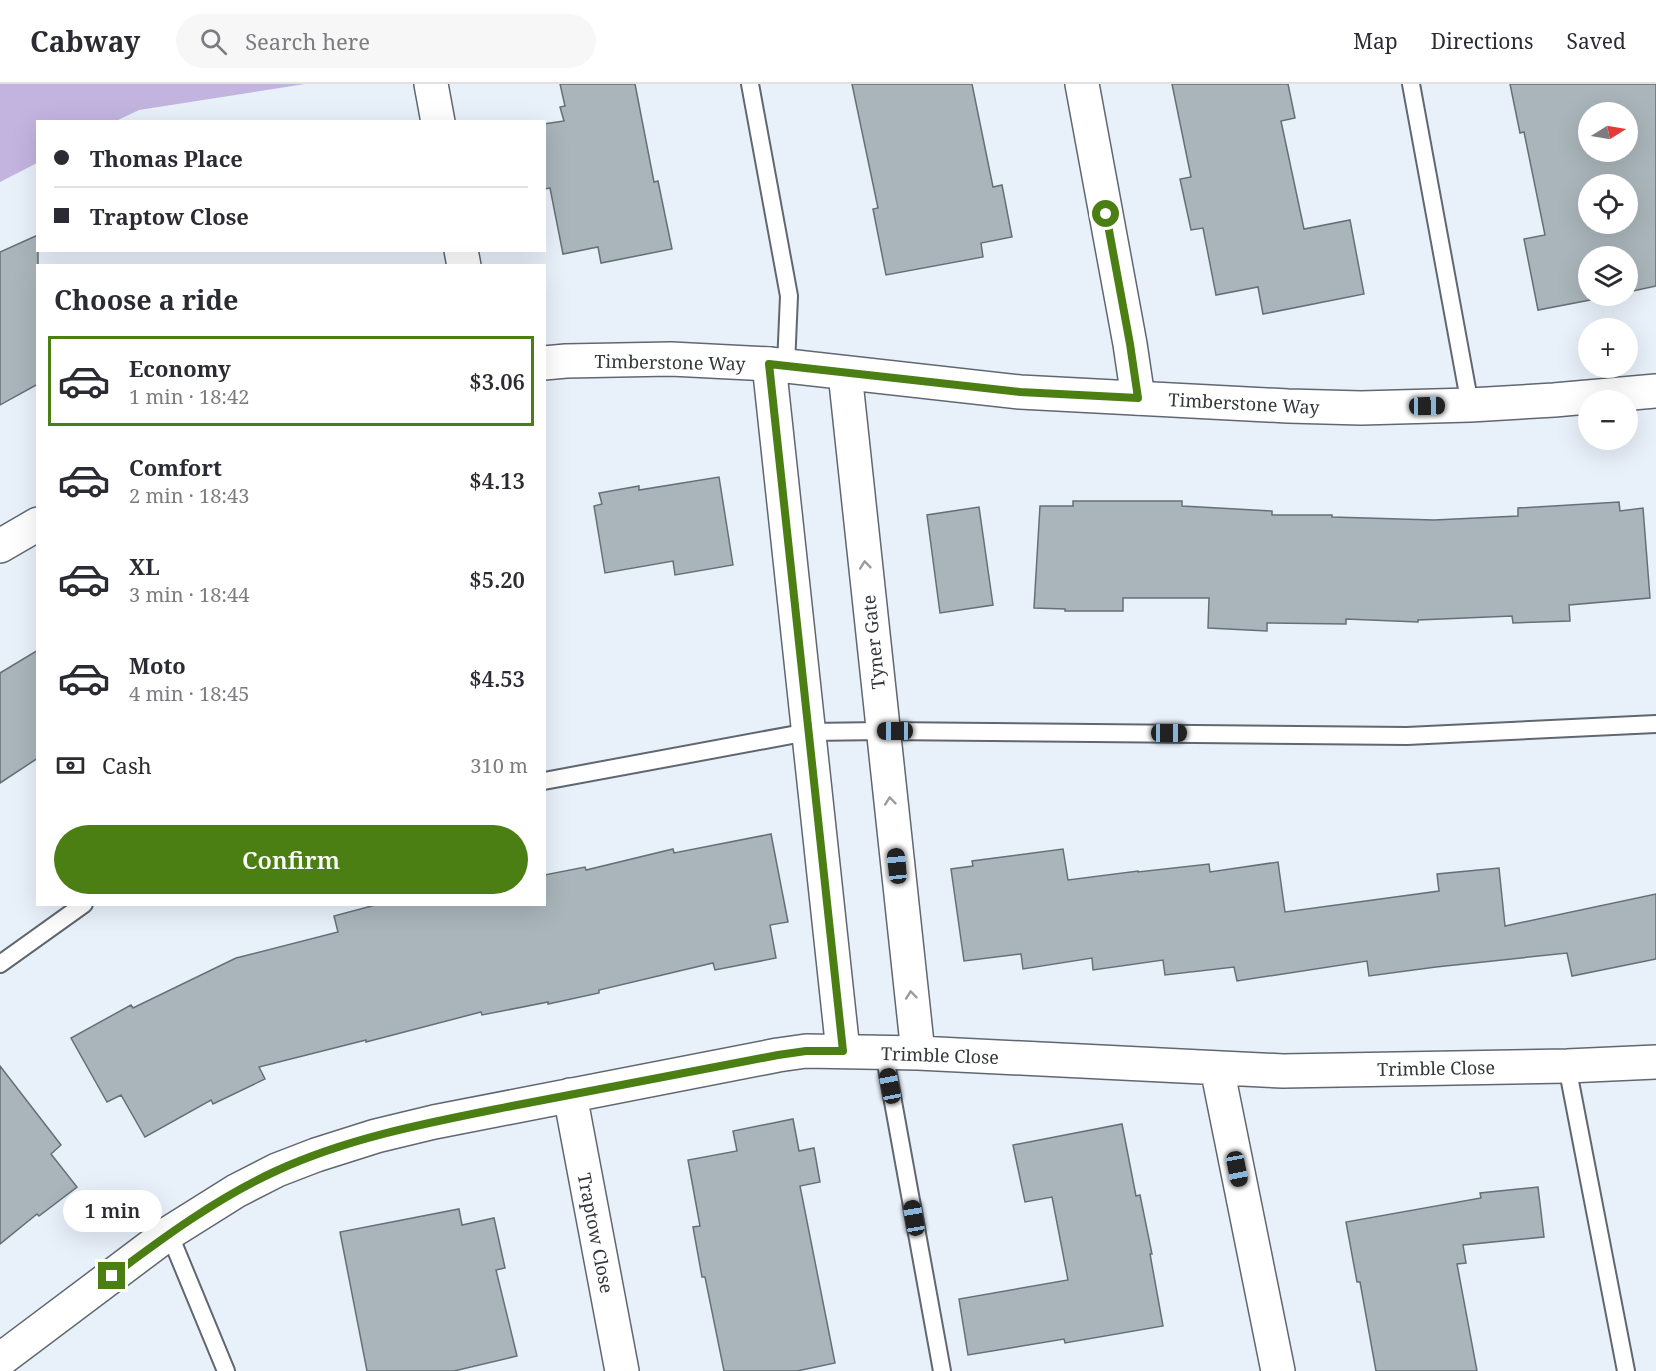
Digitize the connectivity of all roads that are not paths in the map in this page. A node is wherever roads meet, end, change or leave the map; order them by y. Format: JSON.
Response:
{"nodes":[{"id":1,"x":431,"y":84,"type":"edge"},
{"id":2,"x":750,"y":84,"type":"edge"},
{"id":3,"x":1082,"y":84,"type":"edge"},
{"id":4,"x":1411,"y":84,"type":"edge"},
{"id":5,"x":438,"y":120,"type":"edge"},
{"id":6,"x":546,"y":363,"type":"edge"},
{"id":7,"x":778,"y":365,"type":"junction"},
{"id":8,"x":845,"y":373,"type":"junction"},
{"id":9,"x":1656,"y":391,"type":"edge"},
{"id":10,"x":1138,"y":398,"type":"junction"},
{"id":11,"x":1470,"y":405,"type":"junction"},
{"id":12,"x":36,"y":525,"type":"edge"},
{"id":13,"x":0,"y":546,"type":"edge"},
{"id":14,"x":1656,"y":724,"type":"edge"},
{"id":15,"x":883,"y":731,"type":"junction"},
{"id":16,"x":808,"y":732,"type":"junction"},
{"id":17,"x":546,"y":781,"type":"edge"},
{"id":18,"x":81,"y":906,"type":"edge"},
{"id":19,"x":0,"y":964,"type":"edge"},
{"id":20,"x":843,"y":1051,"type":"junction"},
{"id":21,"x":884,"y":1052,"type":"junction"},
{"id":22,"x":918,"y":1053,"type":"junction"},
{"id":23,"x":1656,"y":1062,"type":"edge"},
{"id":24,"x":1568,"y":1066,"type":"junction"},
{"id":25,"x":1217,"y":1068,"type":"junction"},
{"id":26,"x":570,"y":1095,"type":"junction"},
{"id":27,"x":169,"y":1233,"type":"junction"},
{"id":28,"x":0,"y":1360,"type":"edge"},
{"id":29,"x":226,"y":1371,"type":"edge"},
{"id":30,"x":622,"y":1371,"type":"edge"},
{"id":31,"x":942,"y":1371,"type":"edge"},
{"id":32,"x":1278,"y":1371,"type":"edge"},
{"id":33,"x":1626,"y":1371,"type":"edge"}],
"edges":[{"from":1,"to":5,"type":"street"},
{"from":2,"to":7,"type":"lane"},
{"from":3,"to":10,"type":"street"},
{"from":4,"to":11,"type":"lane"},
{"from":6,"to":7,"type":"street","name":"Timberstone Way"},
{"from":7,"to":8,"type":"street","name":"Timberstone Way"},
{"from":7,"to":16,"type":"street"},
{"from":8,"to":10,"type":"street","name":"Timberstone Way"},
{"from":15,"to":8,"type":"street","name":"Tyner Gate","one_way":true},
{"from":9,"to":11,"type":"street","name":"Timberstone Way"},
{"from":10,"to":11,"type":"street","name":"Timberstone Way"},
{"from":12,"to":13,"type":"street"},
{"from":14,"to":15,"type":"lane"},
{"from":15,"to":16,"type":"lane"},
{"from":22,"to":15,"type":"street","name":"Tyner Gate","one_way":true},
{"from":16,"to":17,"type":"lane"},
{"from":16,"to":20,"type":"street"},
{"from":18,"to":19,"type":"lane"},
{"from":20,"to":21,"type":"street","name":"Trimble Close"},
{"from":20,"to":26,"type":"street"},
{"from":21,"to":22,"type":"street","name":"Trimble Close"},
{"from":21,"to":31,"type":"lane"},
{"from":22,"to":25,"type":"street","name":"Trimble Close"},
{"from":23,"to":24,"type":"street","name":"Trimble Close"},
{"from":24,"to":25,"type":"street","name":"Trimble Close"},
{"from":24,"to":33,"type":"lane"},
{"from":25,"to":32,"type":"street"},
{"from":26,"to":27,"type":"street"},
{"from":26,"to":30,"type":"street","name":"Traptow Close"},
{"from":27,"to":28,"type":"street"},
{"from":27,"to":29,"type":"lane"}]}
